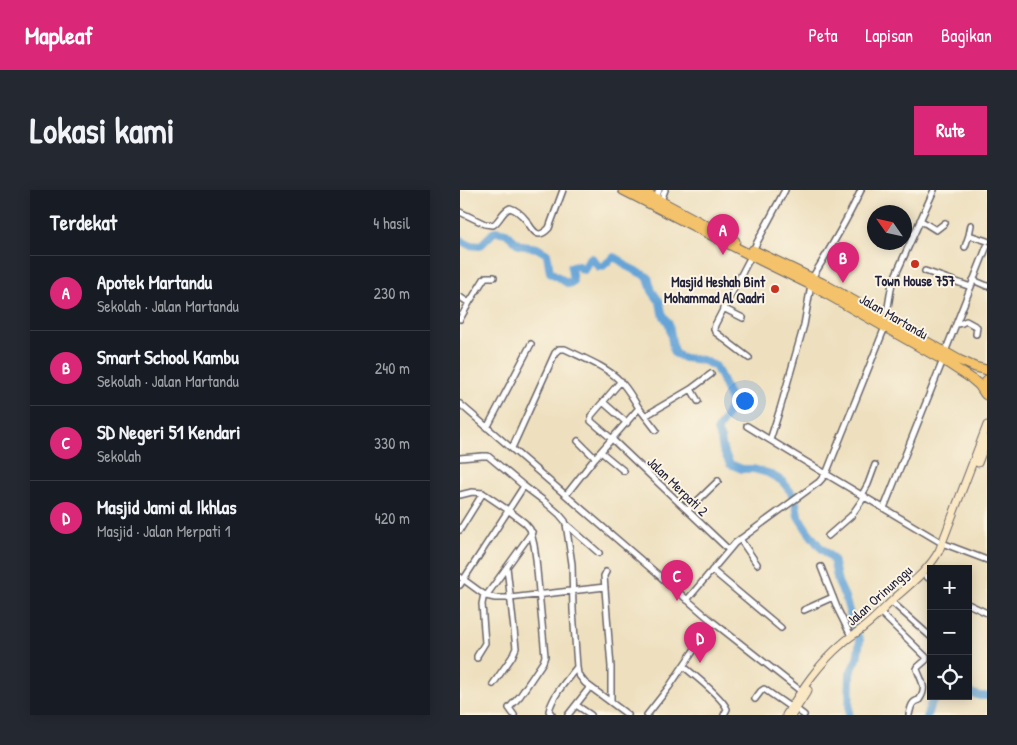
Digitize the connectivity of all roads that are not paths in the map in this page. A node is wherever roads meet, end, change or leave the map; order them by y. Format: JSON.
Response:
{"nodes":[{"id":1,"x":563,"y":190,"type":"edge"},
{"id":2,"x":624,"y":190,"type":"edge"},
{"id":3,"x":640,"y":190,"type":"edge"},
{"id":4,"x":665,"y":190,"type":"edge"},
{"id":5,"x":784,"y":190,"type":"edge"},
{"id":6,"x":861,"y":190,"type":"edge"},
{"id":7,"x":934,"y":190,"type":"edge"},
{"id":8,"x":659,"y":196,"type":"edge"},
{"id":9,"x":460,"y":212,"type":"edge"},
{"id":10,"x":920,"y":220,"type":"junction"},
{"id":11,"x":945,"y":223,"type":"dead end"},
{"id":12,"x":971,"y":225,"type":"dead end"},
{"id":13,"x":969,"y":235,"type":"junction"},
{"id":14,"x":725,"y":239,"type":"junction"},
{"id":15,"x":987,"y":241,"type":"edge"},
{"id":16,"x":987,"y":246,"type":"edge"},
{"id":17,"x":965,"y":247,"type":"dead end"},
{"id":18,"x":752,"y":253,"type":"junction"},
{"id":19,"x":925,"y":271,"type":"dead end"},
{"id":20,"x":494,"y":277,"type":"dead end"},
{"id":21,"x":974,"y":280,"type":"junction"},
{"id":22,"x":812,"y":281,"type":"junction"},
{"id":23,"x":987,"y":286,"type":"edge"},
{"id":24,"x":971,"y":287,"type":"junction"},
{"id":25,"x":460,"y":297,"type":"edge"},
{"id":26,"x":469,"y":303,"type":"junction"},
{"id":27,"x":724,"y":308,"type":"junction"},
{"id":28,"x":743,"y":318,"type":"dead end"},
{"id":29,"x":460,"y":319,"type":"edge"},
{"id":30,"x":885,"y":323,"type":"junction"},
{"id":31,"x":957,"y":324,"type":"junction"},
{"id":32,"x":976,"y":334,"type":"dead end"},
{"id":33,"x":531,"y":344,"type":"dead end"},
{"id":34,"x":944,"y":356,"type":"junction"},
{"id":35,"x":749,"y":358,"type":"dead end"},
{"id":36,"x":987,"y":370,"type":"edge"},
{"id":37,"x":711,"y":374,"type":"dead end"},
{"id":38,"x":987,"y":380,"type":"edge"},
{"id":39,"x":621,"y":381,"type":"junction"},
{"id":40,"x":691,"y":388,"type":"junction"},
{"id":41,"x":986,"y":396,"type":"edge"},
{"id":42,"x":698,"y":401,"type":"dead end"},
{"id":43,"x":603,"y":402,"type":"junction"},
{"id":44,"x":460,"y":404,"type":"edge"},
{"id":45,"x":639,"y":408,"type":"junction"},
{"id":46,"x":645,"y":416,"type":"junction"},
{"id":47,"x":627,"y":423,"type":"junction"},
{"id":48,"x":987,"y":424,"type":"edge"},
{"id":49,"x":747,"y":426,"type":"dead end"},
{"id":50,"x":487,"y":428,"type":"junction"},
{"id":51,"x":656,"y":430,"type":"dead end"},
{"id":52,"x":612,"y":439,"type":"junction"},
{"id":53,"x":770,"y":440,"type":"junction"},
{"id":54,"x":987,"y":440,"type":"edge"},
{"id":55,"x":578,"y":441,"type":"dead end"},
{"id":56,"x":512,"y":448,"type":"junction"},
{"id":57,"x":601,"y":452,"type":"junction"},
{"id":58,"x":460,"y":458,"type":"edge"},
{"id":59,"x":595,"y":458,"type":"junction"},
{"id":60,"x":876,"y":465,"type":"dead end"},
{"id":61,"x":624,"y":471,"type":"dead end"},
{"id":62,"x":826,"y":474,"type":"junction"},
{"id":63,"x":718,"y":481,"type":"dead end"},
{"id":64,"x":524,"y":486,"type":"junction"},
{"id":65,"x":483,"y":493,"type":"junction"},
{"id":66,"x":460,"y":494,"type":"edge"},
{"id":67,"x":566,"y":495,"type":"junction"},
{"id":68,"x":864,"y":495,"type":"junction"},
{"id":69,"x":884,"y":508,"type":"junction"},
{"id":70,"x":508,"y":510,"type":"junction"},
{"id":71,"x":688,"y":510,"type":"junction"},
{"id":72,"x":566,"y":524,"type":"junction"},
{"id":73,"x":460,"y":530,"type":"edge"},
{"id":74,"x":532,"y":532,"type":"junction"},
{"id":75,"x":828,"y":536,"type":"dead end"},
{"id":76,"x":740,"y":539,"type":"junction"},
{"id":77,"x":944,"y":543,"type":"junction"},
{"id":78,"x":728,"y":550,"type":"junction"},
{"id":79,"x":599,"y":553,"type":"dead end"},
{"id":80,"x":987,"y":560,"type":"edge"},
{"id":81,"x":757,"y":564,"type":"dead end"},
{"id":82,"x":935,"y":565,"type":"edge"},
{"id":83,"x":507,"y":567,"type":"junction"},
{"id":84,"x":821,"y":567,"type":"dead end"},
{"id":85,"x":712,"y":570,"type":"junction"},
{"id":86,"x":606,"y":572,"type":"dead end"},
{"id":87,"x":927,"y":576,"type":"edge"},
{"id":88,"x":462,"y":578,"type":"edge"},
{"id":89,"x":460,"y":585,"type":"edge"},
{"id":90,"x":605,"y":587,"type":"junction"},
{"id":91,"x":572,"y":590,"type":"junction"},
{"id":92,"x":539,"y":594,"type":"junction"},
{"id":93,"x":485,"y":595,"type":"junction"},
{"id":94,"x":833,"y":597,"type":"junction"},
{"id":95,"x":510,"y":598,"type":"junction"},
{"id":96,"x":687,"y":600,"type":"junction"},
{"id":97,"x":894,"y":604,"type":"junction"},
{"id":98,"x":972,"y":606,"type":"edge"},
{"id":99,"x":804,"y":610,"type":"dead end"},
{"id":100,"x":987,"y":613,"type":"edge"},
{"id":101,"x":882,"y":614,"type":"junction"},
{"id":102,"x":713,"y":622,"type":"junction"},
{"id":103,"x":781,"y":628,"type":"dead end"},
{"id":104,"x":863,"y":630,"type":"junction"},
{"id":105,"x":927,"y":633,"type":"edge"},
{"id":106,"x":854,"y":636,"type":"junction"},
{"id":107,"x":477,"y":658,"type":"dead end"},
{"id":108,"x":683,"y":666,"type":"junction"},
{"id":109,"x":577,"y":667,"type":"junction"},
{"id":110,"x":493,"y":684,"type":"dead end"},
{"id":111,"x":590,"y":687,"type":"junction"},
{"id":112,"x":803,"y":693,"type":"junction"},
{"id":113,"x":755,"y":700,"type":"dead end"},
{"id":114,"x":611,"y":701,"type":"junction"},
{"id":115,"x":576,"y":705,"type":"junction"},
{"id":116,"x":793,"y":710,"type":"edge"},
{"id":117,"x":549,"y":714,"type":"edge"},
{"id":118,"x":514,"y":715,"type":"edge"},
{"id":119,"x":568,"y":715,"type":"edge"},
{"id":120,"x":591,"y":715,"type":"edge"},
{"id":121,"x":628,"y":715,"type":"edge"},
{"id":122,"x":647,"y":715,"type":"edge"},
{"id":123,"x":724,"y":715,"type":"edge"},
{"id":124,"x":786,"y":715,"type":"edge"},
{"id":125,"x":804,"y":715,"type":"edge"},
{"id":126,"x":909,"y":715,"type":"edge"}],
"edges":[{"from":1,"to":9,"type":"street"},
{"from":2,"to":14,"type":"highway","name":"Jalan Martandu"},
{"from":3,"to":8,"type":"highway","name":"Jalan Martandu"},
{"from":4,"to":8,"type":"street"},
{"from":5,"to":18,"type":"street"},
{"from":6,"to":22,"type":"street"},
{"from":7,"to":10,"type":"street"},
{"from":8,"to":14,"type":"highway","name":"Jalan Martandu"},
{"from":10,"to":11,"type":"street"},
{"from":10,"to":30,"type":"street"},
{"from":12,"to":13,"type":"street"},
{"from":13,"to":15,"type":"street"},
{"from":13,"to":17,"type":"street"},
{"from":14,"to":18,"type":"highway","name":"Jalan Martandu"},
{"from":16,"to":21,"type":"street"},
{"from":18,"to":22,"type":"highway","name":"Jalan Martandu"},
{"from":18,"to":27,"type":"street"},
{"from":19,"to":24,"type":"street"},
{"from":20,"to":26,"type":"street"},
{"from":21,"to":23,"type":"street"},
{"from":21,"to":24,"type":"street"},
{"from":22,"to":30,"type":"highway","name":"Jalan Martandu"},
{"from":22,"to":53,"type":"street"},
{"from":24,"to":31,"type":"street"},
{"from":25,"to":26,"type":"street"},
{"from":26,"to":29,"type":"street"},
{"from":27,"to":28,"type":"street"},
{"from":27,"to":35,"type":"street"},
{"from":30,"to":34,"type":"highway","name":"Jalan Martandu"},
{"from":30,"to":62,"type":"street"},
{"from":31,"to":32,"type":"street"},
{"from":31,"to":34,"type":"street"},
{"from":33,"to":50,"type":"street"},
{"from":34,"to":36,"type":"highway","name":"Jalan Martandu"},
{"from":34,"to":41,"type":"highway","name":"Jalan Martandu"},
{"from":34,"to":69,"type":"street"},
{"from":37,"to":40,"type":"street"},
{"from":38,"to":41,"type":"highway"},
{"from":39,"to":43,"type":"street"},
{"from":39,"to":45,"type":"street"},
{"from":39,"to":56,"type":"street"},
{"from":40,"to":42,"type":"street"},
{"from":40,"to":46,"type":"street"},
{"from":43,"to":47,"type":"street"},
{"from":43,"to":52,"type":"street","name":"Jalan Merpati 2"},
{"from":44,"to":50,"type":"street"},
{"from":45,"to":46,"type":"street"},
{"from":45,"to":47,"type":"street"},
{"from":46,"to":51,"type":"street"},
{"from":47,"to":52,"type":"street"},
{"from":48,"to":77,"type":"street","name":"Jalan Orinunggu"},
{"from":49,"to":53,"type":"street"},
{"from":50,"to":56,"type":"street"},
{"from":52,"to":57,"type":"street"},
{"from":52,"to":71,"type":"street","name":"Jalan Merpati 2"},
{"from":53,"to":62,"type":"street"},
{"from":54,"to":77,"type":"street","name":"Jalan Orinunggu"},
{"from":55,"to":59,"type":"street"},
{"from":56,"to":67,"type":"street"},
{"from":57,"to":59,"type":"street"},
{"from":57,"to":61,"type":"street"},
{"from":58,"to":64,"type":"street"},
{"from":59,"to":67,"type":"street"},
{"from":60,"to":68,"type":"street"},
{"from":62,"to":68,"type":"street"},
{"from":62,"to":76,"type":"street"},
{"from":63,"to":71,"type":"street"},
{"from":64,"to":70,"type":"street"},
{"from":64,"to":72,"type":"street"},
{"from":65,"to":66,"type":"street"},
{"from":65,"to":70,"type":"street"},
{"from":65,"to":73,"type":"street"},
{"from":67,"to":96,"type":"street"},
{"from":68,"to":69,"type":"street"},
{"from":68,"to":75,"type":"street"},
{"from":69,"to":77,"type":"street"},
{"from":70,"to":74,"type":"street"},
{"from":70,"to":88,"type":"street"},
{"from":71,"to":78,"type":"street","name":"Jalan Merpati 2"},
{"from":72,"to":79,"type":"street"},
{"from":72,"to":91,"type":"street"},
{"from":74,"to":83,"type":"street"},
{"from":74,"to":92,"type":"street"},
{"from":76,"to":78,"type":"street"},
{"from":76,"to":81,"type":"street"},
{"from":77,"to":80,"type":"street"},
{"from":77,"to":82,"type":"street","name":"Jalan Orinunggu"},
{"from":77,"to":104,"type":"street","name":"Jalan Orinunggu"},
{"from":78,"to":85,"type":"street"},
{"from":83,"to":93,"type":"street"},
{"from":83,"to":95,"type":"street"},
{"from":84,"to":94,"type":"street"},
{"from":85,"to":96,"type":"street"},
{"from":85,"to":103,"type":"street"},
{"from":86,"to":90,"type":"street"},
{"from":87,"to":97,"type":"street","name":"Jalan Orinunggu"},
{"from":88,"to":89,"type":"street"},
{"from":88,"to":93,"type":"street"},
{"from":90,"to":91,"type":"street"},
{"from":90,"to":114,"type":"street"},
{"from":91,"to":92,"type":"street"},
{"from":91,"to":109,"type":"street"},
{"from":92,"to":95,"type":"street"},
{"from":92,"to":118,"type":"street"},
{"from":93,"to":95,"type":"street"},
{"from":93,"to":107,"type":"street"},
{"from":94,"to":99,"type":"street"},
{"from":94,"to":106,"type":"street"},
{"from":95,"to":110,"type":"street"},
{"from":96,"to":102,"type":"street"},
{"from":97,"to":101,"type":"street","name":"Jalan Orinunggu"},
{"from":97,"to":105,"type":"street"},
{"from":98,"to":100,"type":"street"},
{"from":101,"to":104,"type":"street","name":"Jalan Orinunggu"},
{"from":101,"to":126,"type":"street"},
{"from":102,"to":108,"type":"street"},
{"from":102,"to":112,"type":"street"},
{"from":104,"to":106,"type":"street","name":"Jalan Orinunggu"},
{"from":106,"to":112,"type":"street","name":"Jalan Orinunggu"},
{"from":108,"to":122,"type":"street"},
{"from":108,"to":123,"type":"street"},
{"from":109,"to":111,"type":"street"},
{"from":109,"to":117,"type":"street"},
{"from":111,"to":114,"type":"street"},
{"from":111,"to":115,"type":"street"},
{"from":112,"to":116,"type":"street","name":"Jalan Orinunggu"},
{"from":113,"to":116,"type":"street"},
{"from":114,"to":121,"type":"street"},
{"from":115,"to":119,"type":"street"},
{"from":115,"to":120,"type":"street"},
{"from":116,"to":124,"type":"street","name":"Jalan Orinunggu"},
{"from":116,"to":125,"type":"street"}]}
